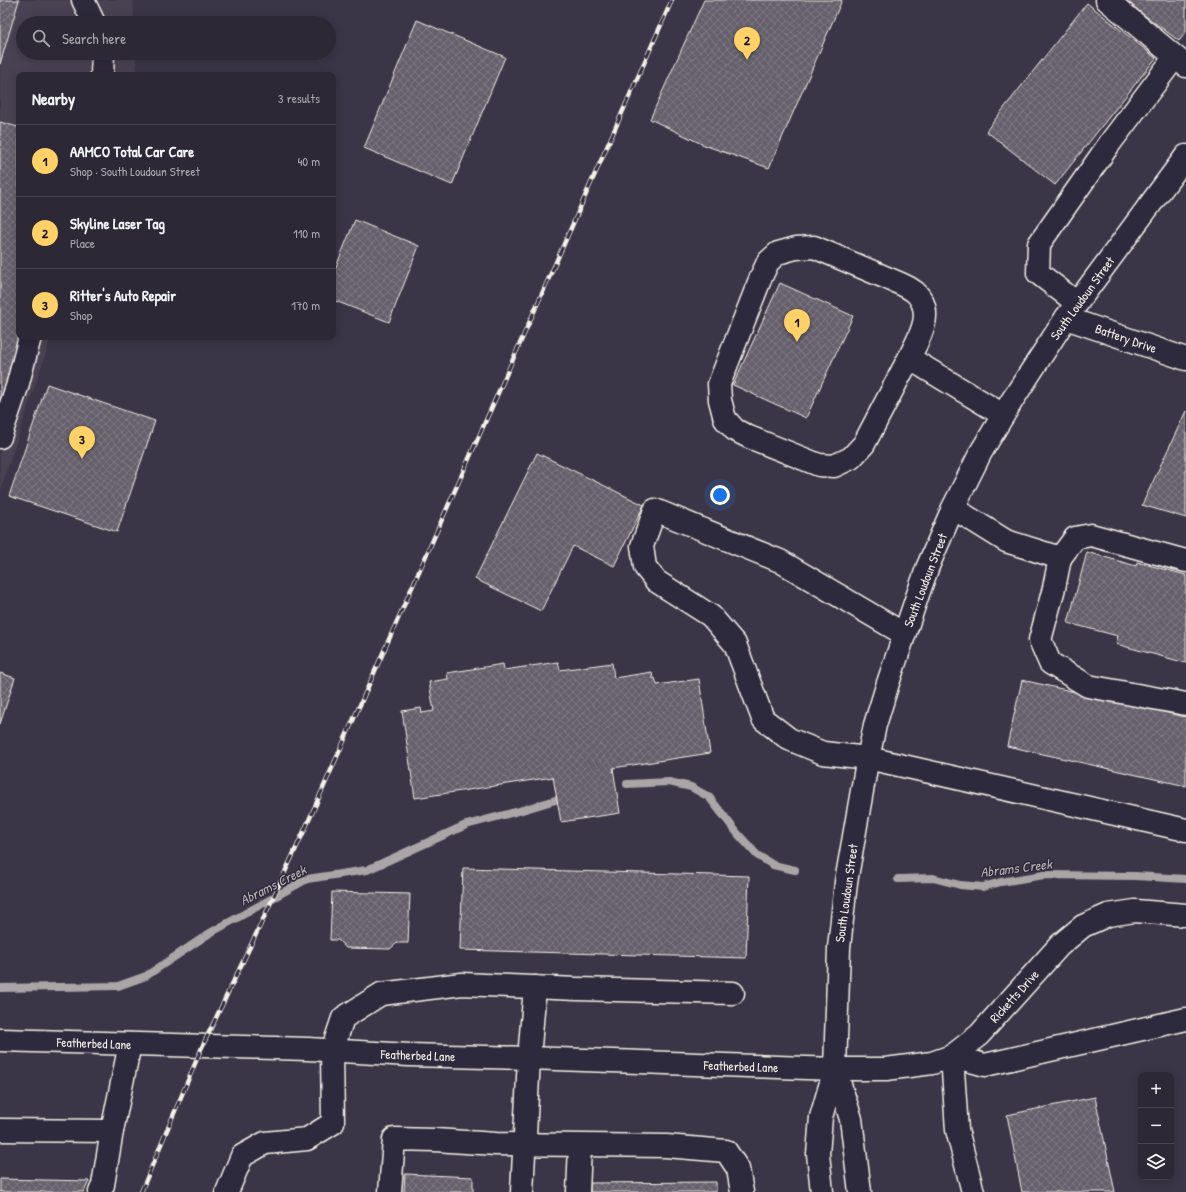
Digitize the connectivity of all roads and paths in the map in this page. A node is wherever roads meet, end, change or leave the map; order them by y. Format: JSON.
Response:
{"nodes":[{"id":1,"x":83,"y":0,"type":"edge"},
{"id":2,"x":1107,"y":0,"type":"edge"},
{"id":3,"x":91,"y":16,"type":"edge"},
{"id":4,"x":103,"y":60,"type":"edge"},
{"id":5,"x":1180,"y":62,"type":"edge"},
{"id":6,"x":102,"y":72,"type":"edge"},
{"id":7,"x":1186,"y":156,"type":"edge"},
{"id":8,"x":1072,"y":310,"type":"junction"},
{"id":9,"x":29,"y":340,"type":"edge"},
{"id":10,"x":909,"y":358,"type":"junction"},
{"id":11,"x":1186,"y":359,"type":"edge"},
{"id":12,"x":1004,"y":415,"type":"junction"},
{"id":13,"x":0,"y":437,"type":"edge"},
{"id":14,"x":953,"y":508,"type":"junction"},
{"id":15,"x":1060,"y":558,"type":"junction"},
{"id":16,"x":1186,"y":561,"type":"edge"},
{"id":17,"x":904,"y":634,"type":"junction"},
{"id":18,"x":1186,"y":704,"type":"edge"},
{"id":19,"x":868,"y":758,"type":"junction"},
{"id":20,"x":1186,"y":830,"type":"edge"},
{"id":21,"x":1186,"y":915,"type":"edge"},
{"id":22,"x":535,"y":987,"type":"junction"},
{"id":23,"x":733,"y":993,"type":"dead end"},
{"id":24,"x":1186,"y":1020,"type":"edge"},
{"id":25,"x":0,"y":1040,"type":"edge"},
{"id":26,"x":130,"y":1044,"type":"junction"},
{"id":27,"x":332,"y":1051,"type":"junction"},
{"id":28,"x":952,"y":1056,"type":"junction"},
{"id":29,"x":530,"y":1058,"type":"junction"},
{"id":30,"x":835,"y":1069,"type":"junction"},
{"id":31,"x":0,"y":1130,"type":"edge"},
{"id":32,"x":112,"y":1131,"type":"junction"},
{"id":33,"x":525,"y":1144,"type":"junction"},
{"id":34,"x":580,"y":1146,"type":"junction"},
{"id":35,"x":100,"y":1192,"type":"edge"},
{"id":36,"x":227,"y":1192,"type":"edge"},
{"id":37,"x":390,"y":1192,"type":"edge"},
{"id":38,"x":522,"y":1192,"type":"edge"},
{"id":39,"x":578,"y":1192,"type":"edge"},
{"id":40,"x":742,"y":1192,"type":"edge"},
{"id":41,"x":822,"y":1192,"type":"edge"},
{"id":42,"x":860,"y":1192,"type":"edge"},
{"id":43,"x":973,"y":1192,"type":"edge"}],
"edges":[{"from":1,"to":3,"type":"main road"},
{"from":2,"to":5,"type":"main road"},
{"from":4,"to":6,"type":"main road"},
{"from":5,"to":8,"type":"main road","name":"Battery Drive"},
{"from":7,"to":8,"type":"main road","name":"South Loudoun Street"},
{"from":8,"to":11,"type":"main road","name":"Battery Drive"},
{"from":8,"to":12,"type":"main road","name":"South Loudoun Street"},
{"from":9,"to":13,"type":"main road"},
{"from":10,"to":10,"type":"main road"},
{"from":10,"to":12,"type":"main road"},
{"from":12,"to":14,"type":"main road","name":"South Loudoun Street"},
{"from":14,"to":15,"type":"main road"},
{"from":14,"to":17,"type":"main road","name":"South Loudoun Street"},
{"from":15,"to":16,"type":"main road"},
{"from":15,"to":18,"type":"main road"},
{"from":17,"to":19,"type":"main road","name":"South Loudoun Street"},
{"from":17,"to":19,"type":"main road"},
{"from":19,"to":20,"type":"main road"},
{"from":19,"to":30,"type":"main road","name":"South Loudoun Street"},
{"from":21,"to":28,"type":"main road","name":"Ricketts Drive"},
{"from":22,"to":23,"type":"main road"},
{"from":22,"to":27,"type":"main road"},
{"from":22,"to":29,"type":"main road"},
{"from":24,"to":28,"type":"main road"},
{"from":25,"to":26,"type":"main road","name":"Featherbed Lane"},
{"from":26,"to":27,"type":"main road","name":"Featherbed Lane"},
{"from":26,"to":32,"type":"main road"},
{"from":27,"to":29,"type":"main road","name":"Featherbed Lane"},
{"from":27,"to":36,"type":"main road"},
{"from":28,"to":30,"type":"main road","name":"Ricketts Drive"},
{"from":28,"to":43,"type":"main road"},
{"from":29,"to":30,"type":"main road","name":"Featherbed Lane"},
{"from":29,"to":33,"type":"main road"},
{"from":30,"to":41,"type":"main road","name":"South Loudoun Street"},
{"from":30,"to":42,"type":"main road","name":"South Loudoun Street"},
{"from":31,"to":32,"type":"main road"},
{"from":32,"to":35,"type":"main road"},
{"from":33,"to":34,"type":"main road"},
{"from":33,"to":37,"type":"main road"},
{"from":33,"to":38,"type":"main road"},
{"from":34,"to":39,"type":"main road"},
{"from":34,"to":40,"type":"main road"}]}
